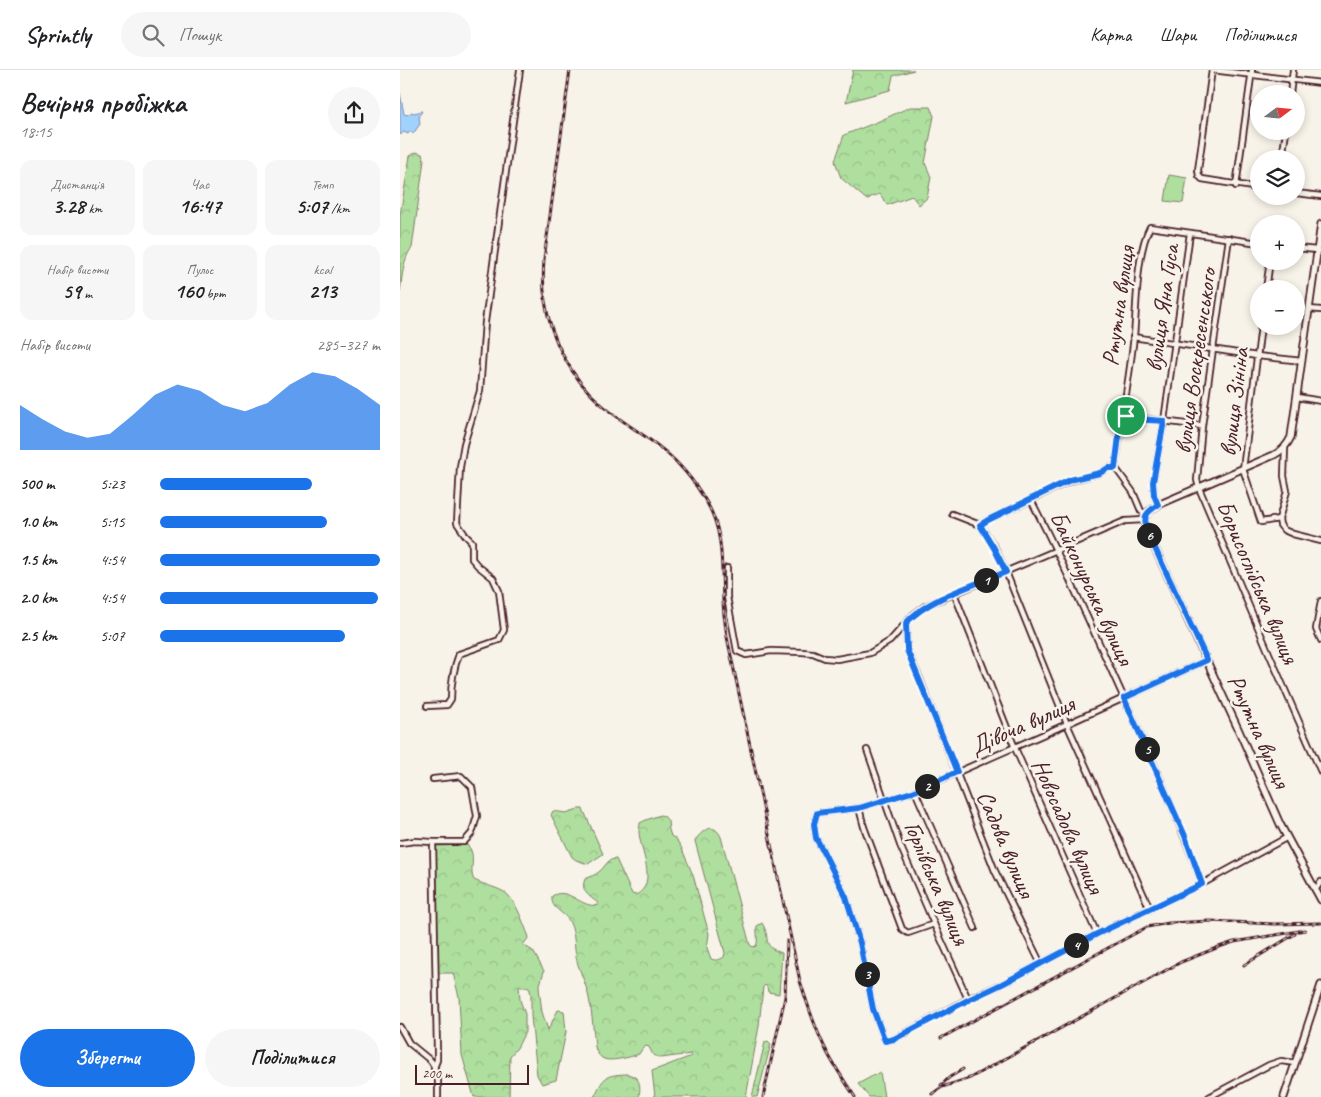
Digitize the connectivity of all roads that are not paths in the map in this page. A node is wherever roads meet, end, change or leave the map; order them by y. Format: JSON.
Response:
{"nodes":[{"id":1,"x":520,"y":70,"type":"edge"},
{"id":2,"x":1212,"y":70,"type":"edge"},
{"id":3,"x":1293,"y":70,"type":"edge"},
{"id":4,"x":1251,"y":72,"type":"edge"},
{"id":5,"x":1292,"y":79,"type":"junction"},
{"id":6,"x":1321,"y":83,"type":"edge"},
{"id":7,"x":1291,"y":85,"type":"edge"},
{"id":8,"x":1236,"y":186,"type":"junction"},
{"id":9,"x":1250,"y":187,"type":"edge"},
{"id":10,"x":1305,"y":194,"type":"edge"},
{"id":11,"x":1321,"y":196,"type":"edge"},
{"id":12,"x":1321,"y":224,"type":"edge"},
{"id":13,"x":1190,"y":233,"type":"junction"},
{"id":14,"x":1229,"y":238,"type":"junction"},
{"id":15,"x":1250,"y":241,"type":"edge"},
{"id":16,"x":1305,"y":249,"type":"edge"},
{"id":17,"x":1317,"y":250,"type":"junction"},
{"id":18,"x":1309,"y":309,"type":"junction"},
{"id":19,"x":1321,"y":310,"type":"edge"},
{"id":20,"x":1260,"y":335,"type":"edge"},
{"id":21,"x":1133,"y":337,"type":"junction"},
{"id":22,"x":1174,"y":344,"type":"junction"},
{"id":23,"x":1214,"y":349,"type":"junction"},
{"id":24,"x":1257,"y":356,"type":"junction"},
{"id":25,"x":1302,"y":361,"type":"junction"},
{"id":26,"x":1297,"y":397,"type":"junction"},
{"id":27,"x":1321,"y":402,"type":"edge"},
{"id":28,"x":1122,"y":412,"type":"junction"},
{"id":29,"x":1164,"y":421,"type":"junction"},
{"id":30,"x":1202,"y":426,"type":"junction"},
{"id":31,"x":1285,"y":448,"type":"junction"},
{"id":32,"x":1114,"y":468,"type":"junction"},
{"id":33,"x":1243,"y":469,"type":"junction"},
{"id":34,"x":1199,"y":488,"type":"junction"},
{"id":35,"x":1031,"y":500,"type":"junction"},
{"id":36,"x":1158,"y":505,"type":"junction"},
{"id":37,"x":952,"y":514,"type":"dead end"},
{"id":38,"x":1145,"y":517,"type":"junction"},
{"id":39,"x":1279,"y":520,"type":"junction"},
{"id":40,"x":980,"y":525,"type":"junction"},
{"id":41,"x":1321,"y":541,"type":"edge"},
{"id":42,"x":1057,"y":551,"type":"junction"},
{"id":43,"x":727,"y":568,"type":"dead end"},
{"id":44,"x":1006,"y":572,"type":"junction"},
{"id":45,"x":954,"y":593,"type":"junction"},
{"id":46,"x":1321,"y":601,"type":"edge"},
{"id":47,"x":906,"y":623,"type":"junction"},
{"id":48,"x":1321,"y":640,"type":"edge"},
{"id":49,"x":1207,"y":660,"type":"junction"},
{"id":50,"x":1124,"y":698,"type":"junction"},
{"id":51,"x":427,"y":706,"type":"dead end"},
{"id":52,"x":1067,"y":724,"type":"junction"},
{"id":53,"x":1015,"y":748,"type":"junction"},
{"id":54,"x":867,"y":750,"type":"dead end"},
{"id":55,"x":957,"y":772,"type":"junction"},
{"id":56,"x":1321,"y":772,"type":"edge"},
{"id":57,"x":433,"y":779,"type":"dead end"},
{"id":58,"x":915,"y":791,"type":"junction"},
{"id":59,"x":884,"y":801,"type":"junction"},
{"id":60,"x":859,"y":808,"type":"junction"},
{"id":61,"x":1286,"y":838,"type":"junction"},
{"id":62,"x":400,"y":842,"type":"edge"},
{"id":63,"x":434,"y":842,"type":"junction"},
{"id":64,"x":1321,"y":882,"type":"edge"},
{"id":65,"x":1202,"y":884,"type":"junction"},
{"id":66,"x":1316,"y":890,"type":"junction"},
{"id":67,"x":1321,"y":900,"type":"edge"},
{"id":68,"x":1150,"y":909,"type":"junction"},
{"id":69,"x":934,"y":924,"type":"junction"},
{"id":70,"x":976,"y":928,"type":"dead end"},
{"id":71,"x":1097,"y":934,"type":"junction"},
{"id":72,"x":1041,"y":964,"type":"junction"},
{"id":73,"x":1321,"y":985,"type":"edge"},
{"id":74,"x":968,"y":1000,"type":"junction"},
{"id":75,"x":400,"y":1027,"type":"edge"},
{"id":76,"x":1295,"y":1063,"type":"junction"},
{"id":77,"x":434,"y":1068,"type":"junction"},
{"id":78,"x":438,"y":1097,"type":"edge"},
{"id":79,"x":1209,"y":1097,"type":"edge"},
{"id":80,"x":1284,"y":1097,"type":"edge"}],
"edges":[{"from":1,"to":51,"type":"street"},
{"from":2,"to":4,"type":"street"},
{"from":2,"to":8,"type":"street"},
{"from":3,"to":5,"type":"street"},
{"from":4,"to":5,"type":"street"},
{"from":4,"to":8,"type":"street"},
{"from":5,"to":6,"type":"street"},
{"from":5,"to":7,"type":"street"},
{"from":8,"to":9,"type":"street"},
{"from":10,"to":11,"type":"street"},
{"from":12,"to":17,"type":"main road"},
{"from":13,"to":14,"type":"street","name":"Ртутна вулиця"},
{"from":13,"to":21,"type":"street","name":"Ртутна вулиця"},
{"from":13,"to":22,"type":"street","name":"вулиця Яна Гуса"},
{"from":14,"to":15,"type":"street","name":"Ртутна вулиця"},
{"from":14,"to":23,"type":"street","name":"вулиця Воскресенського"},
{"from":16,"to":17,"type":"street"},
{"from":17,"to":18,"type":"main road"},
{"from":18,"to":19,"type":"street"},
{"from":18,"to":25,"type":"main road"},
{"from":20,"to":24,"type":"street","name":"вулиця Зініна"},
{"from":21,"to":22,"type":"street"},
{"from":21,"to":28,"type":"street","name":"Ртутна вулиця"},
{"from":22,"to":23,"type":"street"},
{"from":22,"to":29,"type":"street","name":"вулиця Яна Гуса"},
{"from":23,"to":24,"type":"street"},
{"from":23,"to":30,"type":"street","name":"вулиця Воскресенського"},
{"from":24,"to":25,"type":"street"},
{"from":24,"to":33,"type":"street","name":"вулиця Зініна"},
{"from":25,"to":26,"type":"main road"},
{"from":26,"to":27,"type":"street"},
{"from":26,"to":31,"type":"main road"},
{"from":28,"to":29,"type":"street"},
{"from":28,"to":32,"type":"street","name":"Ртутна вулиця"},
{"from":29,"to":30,"type":"street"},
{"from":29,"to":36,"type":"street","name":"вулиця Яна Гуса"},
{"from":30,"to":34,"type":"street","name":"вулиця Воскресенського"},
{"from":31,"to":33,"type":"main road"},
{"from":31,"to":39,"type":"street"},
{"from":32,"to":35,"type":"street"},
{"from":32,"to":38,"type":"street","name":"Ртутна вулиця"},
{"from":33,"to":34,"type":"main road"},
{"from":33,"to":39,"type":"street","name":"вулиця Зініна"},
{"from":34,"to":36,"type":"main road"},
{"from":34,"to":56,"type":"street","name":"Борисоглібська вулиця"},
{"from":35,"to":40,"type":"street"},
{"from":35,"to":42,"type":"street","name":"Байконурська вулиця"},
{"from":36,"to":38,"type":"main road"},
{"from":37,"to":40,"type":"street"},
{"from":38,"to":42,"type":"street"},
{"from":38,"to":49,"type":"main road","name":"Ртутна вулиця"},
{"from":39,"to":41,"type":"street"},
{"from":40,"to":44,"type":"street"},
{"from":42,"to":44,"type":"street"},
{"from":42,"to":50,"type":"street","name":"Байконурська вулиця"},
{"from":43,"to":47,"type":"street"},
{"from":44,"to":45,"type":"street"},
{"from":44,"to":52,"type":"street"},
{"from":45,"to":47,"type":"street"},
{"from":45,"to":53,"type":"street","name":"Новосадова вулиця"},
{"from":46,"to":48,"type":"street"},
{"from":47,"to":55,"type":"street","name":"Садова вулиця"},
{"from":49,"to":50,"type":"street","name":"Дівоча вулиця"},
{"from":49,"to":61,"type":"main road","name":"Ртутна вулиця"},
{"from":50,"to":52,"type":"street","name":"Дівоча вулиця"},
{"from":50,"to":65,"type":"street","name":"Байконурська вулиця"},
{"from":52,"to":53,"type":"street","name":"Дівоча вулиця"},
{"from":52,"to":68,"type":"street"},
{"from":53,"to":55,"type":"street","name":"Дівоча вулиця"},
{"from":53,"to":71,"type":"street","name":"Новосадова вулиця"},
{"from":54,"to":59,"type":"street","name":"Горлівська вулиця"},
{"from":55,"to":58,"type":"street","name":"Дівоча вулиця"},
{"from":55,"to":72,"type":"street","name":"Садова вулиця"},
{"from":57,"to":63,"type":"street"},
{"from":58,"to":59,"type":"street","name":"Дівоча вулиця"},
{"from":58,"to":70,"type":"street"},
{"from":59,"to":60,"type":"street","name":"Дівоча вулиця"},
{"from":59,"to":69,"type":"street","name":"Горлівська вулиця"},
{"from":60,"to":69,"type":"street"},
{"from":60,"to":74,"type":"street","name":"Дівоча вулиця"},
{"from":61,"to":65,"type":"street"},
{"from":61,"to":66,"type":"main road","name":"Ртутна вулиця"},
{"from":62,"to":63,"type":"street"},
{"from":63,"to":77,"type":"street"},
{"from":64,"to":66,"type":"street"},
{"from":65,"to":68,"type":"street"},
{"from":66,"to":67,"type":"main road","name":"Ртутна вулиця"},
{"from":68,"to":71,"type":"street"},
{"from":69,"to":74,"type":"street","name":"Горлівська вулиця"},
{"from":71,"to":72,"type":"street"},
{"from":72,"to":74,"type":"street"},
{"from":73,"to":76,"type":"main road"},
{"from":75,"to":77,"type":"street"},
{"from":76,"to":79,"type":"street"},
{"from":76,"to":80,"type":"main road"},
{"from":77,"to":78,"type":"street"}]}
